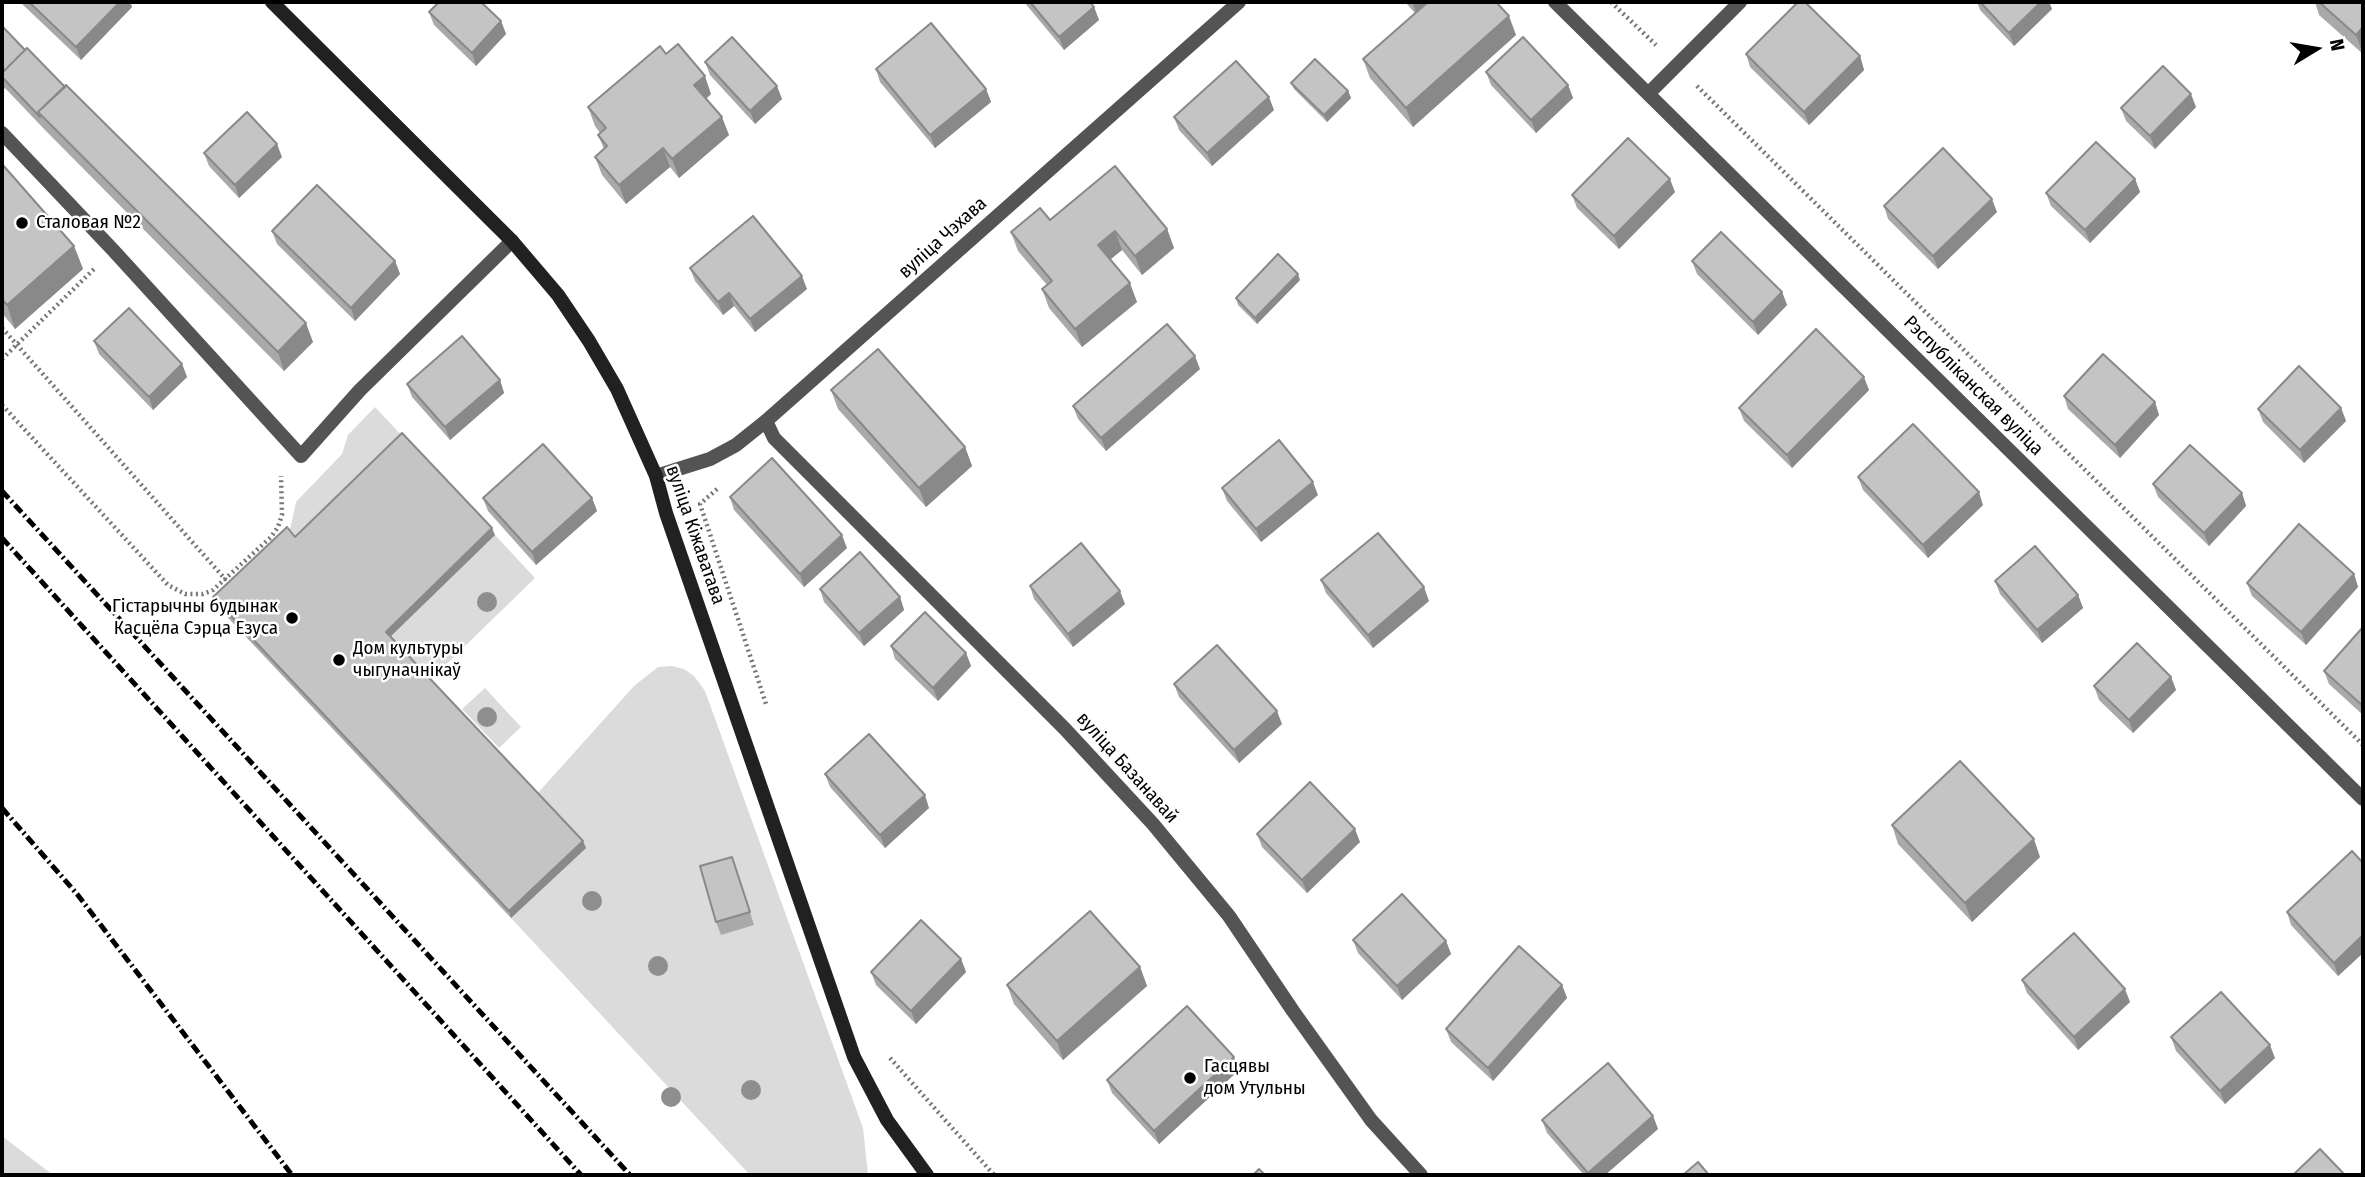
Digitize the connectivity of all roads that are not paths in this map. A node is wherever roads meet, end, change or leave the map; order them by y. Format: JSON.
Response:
{"nodes":[{"id":1,"x":272,"y":2,"type":"edge"},
{"id":2,"x":1240,"y":2,"type":"edge"},
{"id":3,"x":1555,"y":2,"type":"edge"},
{"id":4,"x":1740,"y":2,"type":"edge"},
{"id":5,"x":1649,"y":93,"type":"junction"},
{"id":6,"x":2,"y":132,"type":"edge"},
{"id":7,"x":512,"y":241,"type":"junction"},
{"id":8,"x":766,"y":421,"type":"junction"},
{"id":9,"x":656,"y":476,"type":"junction"},
{"id":10,"x":2363,"y":799,"type":"edge"},
{"id":11,"x":927,"y":1175,"type":"edge"},
{"id":12,"x":1421,"y":1175,"type":"edge"}],
"edges":[{"from":1,"to":7,"type":"main road","name":"вуліца Кіжаватава"},
{"from":2,"to":8,"type":"street","name":"вуліца Чэхава"},
{"from":3,"to":5,"type":"street","name":"Рэспубліканская вуліца"},
{"from":4,"to":5,"type":"street"},
{"from":5,"to":10,"type":"street","name":"Рэспубліканская вуліца"},
{"from":6,"to":7,"type":"street"},
{"from":7,"to":9,"type":"main road","name":"вуліца Кіжаватава"},
{"from":8,"to":9,"type":"street","name":"вуліца Чэхава"},
{"from":8,"to":12,"type":"street","name":"вуліца Базанавай"},
{"from":9,"to":11,"type":"main road","name":"вуліца Кіжаватава"}]}
